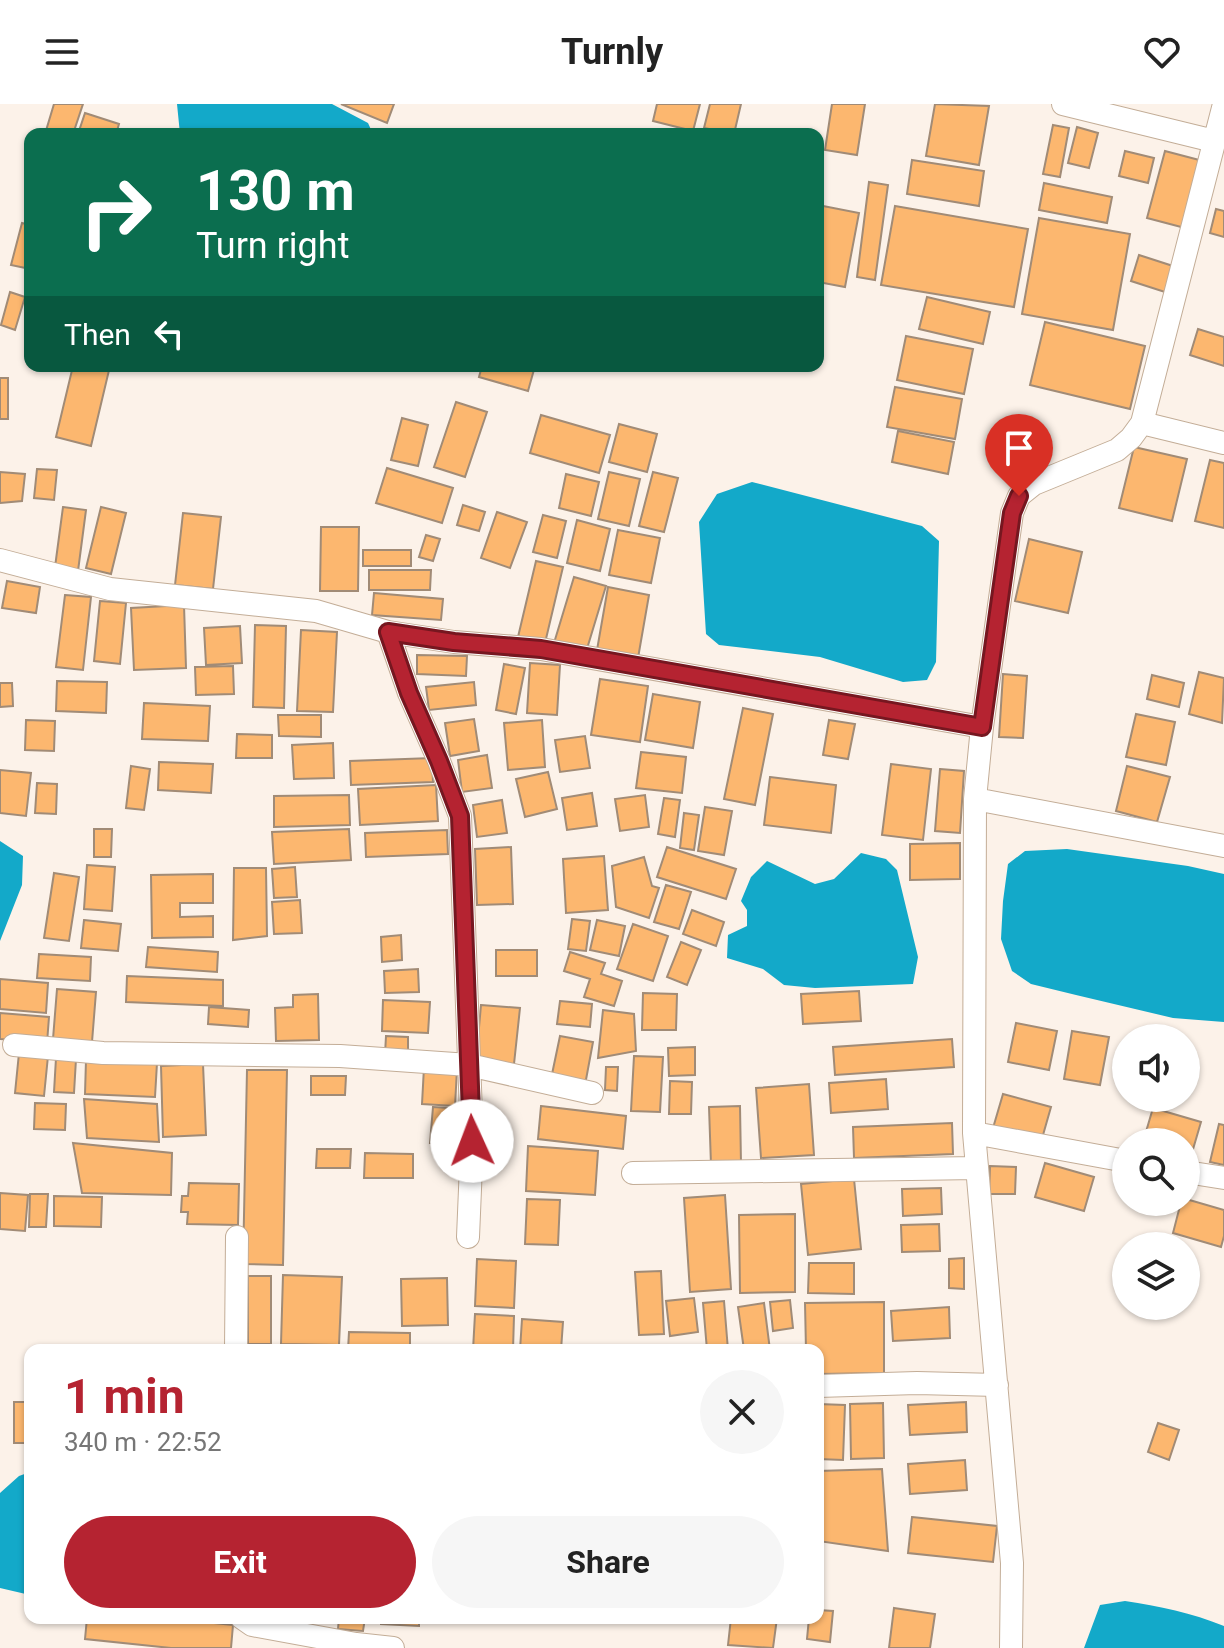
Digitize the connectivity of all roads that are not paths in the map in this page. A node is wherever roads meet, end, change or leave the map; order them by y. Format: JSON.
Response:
{"nodes":[{"id":1,"x":1063,"y":104,"type":"edge"},
{"id":2,"x":1224,"y":104,"type":"edge"},
{"id":3,"x":1214,"y":141,"type":"junction"},
{"id":4,"x":1142,"y":423,"type":"junction"},
{"id":5,"x":1224,"y":443,"type":"edge"},
{"id":6,"x":0,"y":560,"type":"edge"},
{"id":7,"x":388,"y":632,"type":"junction"},
{"id":8,"x":982,"y":727,"type":"junction"},
{"id":9,"x":975,"y":799,"type":"junction"},
{"id":10,"x":1224,"y":846,"type":"edge"},
{"id":11,"x":14,"y":1045,"type":"dead end"},
{"id":12,"x":469,"y":1065,"type":"junction"},
{"id":13,"x":592,"y":1093,"type":"dead end"},
{"id":14,"x":974,"y":1133,"type":"junction"},
{"id":15,"x":1112,"y":1158,"type":"edge"},
{"id":16,"x":977,"y":1168,"type":"junction"},
{"id":17,"x":633,"y":1173,"type":"dead end"},
{"id":18,"x":1200,"y":1174,"type":"edge"},
{"id":19,"x":1224,"y":1178,"type":"edge"},
{"id":20,"x":237,"y":1237,"type":"dead end"},
{"id":21,"x":468,"y":1237,"type":"dead end"},
{"id":22,"x":236,"y":1344,"type":"edge"},
{"id":23,"x":997,"y":1385,"type":"junction"},
{"id":24,"x":824,"y":1386,"type":"edge"},
{"id":25,"x":251,"y":1624,"type":"edge"},
{"id":26,"x":393,"y":1648,"type":"edge"},
{"id":27,"x":1011,"y":1648,"type":"edge"}],
"edges":[{"from":1,"to":3,"type":"street"},
{"from":2,"to":3,"type":"street"},
{"from":3,"to":4,"type":"street"},
{"from":4,"to":5,"type":"street"},
{"from":4,"to":8,"type":"street"},
{"from":6,"to":7,"type":"street"},
{"from":7,"to":8,"type":"street"},
{"from":7,"to":12,"type":"street"},
{"from":8,"to":9,"type":"street"},
{"from":9,"to":10,"type":"street"},
{"from":9,"to":14,"type":"street"},
{"from":11,"to":12,"type":"street"},
{"from":12,"to":13,"type":"street"},
{"from":12,"to":21,"type":"street"},
{"from":14,"to":15,"type":"street"},
{"from":14,"to":16,"type":"street"},
{"from":16,"to":17,"type":"street"},
{"from":16,"to":23,"type":"street"},
{"from":18,"to":19,"type":"street"},
{"from":20,"to":22,"type":"street"},
{"from":23,"to":24,"type":"street"},
{"from":23,"to":27,"type":"street"},
{"from":25,"to":26,"type":"street"}]}
